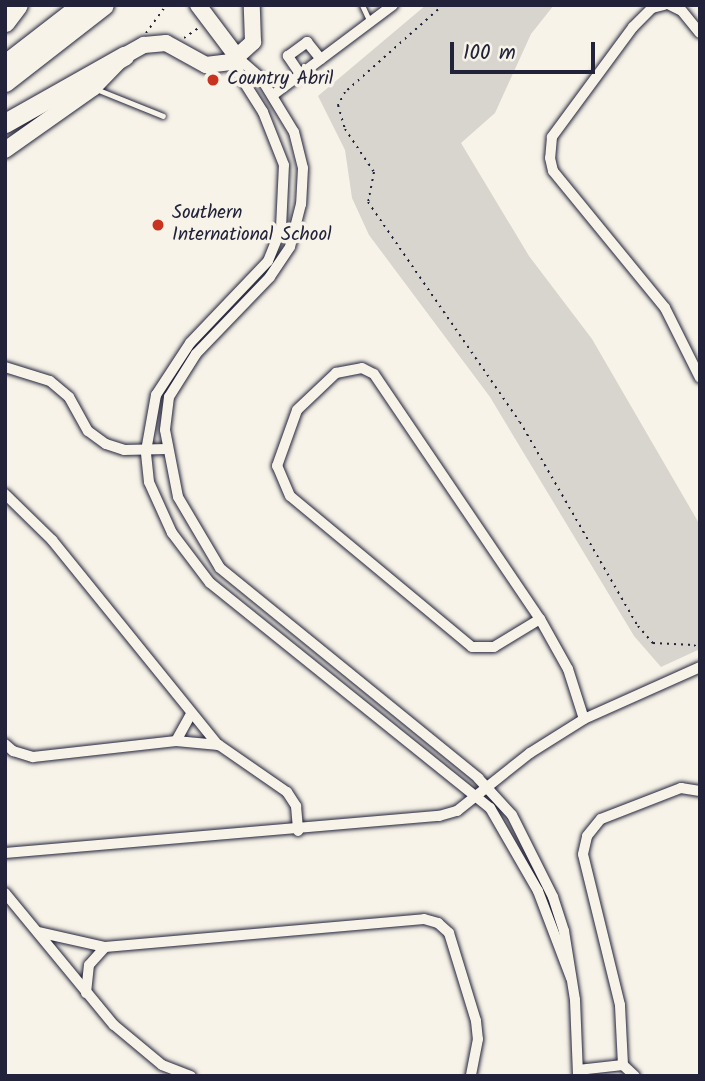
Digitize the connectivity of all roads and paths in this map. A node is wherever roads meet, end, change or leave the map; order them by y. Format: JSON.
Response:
{"nodes":[{"id":1,"x":18,"y":5,"type":"edge"},
{"id":2,"x":81,"y":5,"type":"edge"},
{"id":3,"x":104,"y":5,"type":"edge"},
{"id":4,"x":166,"y":5,"type":"edge"},
{"id":5,"x":198,"y":5,"type":"edge"},
{"id":6,"x":252,"y":5,"type":"edge"},
{"id":7,"x":362,"y":5,"type":"edge"},
{"id":8,"x":393,"y":5,"type":"edge"},
{"id":9,"x":443,"y":5,"type":"edge"},
{"id":10,"x":664,"y":5,"type":"edge"},
{"id":11,"x":670,"y":5,"type":"edge"},
{"id":12,"x":5,"y":22,"type":"edge"},
{"id":13,"x":370,"y":22,"type":"junction"},
{"id":14,"x":203,"y":24,"type":"dead end"},
{"id":15,"x":700,"y":33,"type":"edge"},
{"id":16,"x":173,"y":46,"type":"junction"},
{"id":17,"x":130,"y":52,"type":"junction"},
{"id":18,"x":238,"y":58,"type":"junction"},
{"id":19,"x":321,"y":59,"type":"junction"},
{"id":20,"x":5,"y":65,"type":"edge"},
{"id":21,"x":300,"y":74,"type":"junction"},
{"id":22,"x":5,"y":82,"type":"edge"},
{"id":23,"x":87,"y":83,"type":"junction"},
{"id":24,"x":276,"y":99,"type":"junction"},
{"id":25,"x":263,"y":112,"type":"junction"},
{"id":26,"x":163,"y":116,"type":"dead end"},
{"id":27,"x":5,"y":123,"type":"edge"},
{"id":28,"x":5,"y":150,"type":"edge"},
{"id":29,"x":5,"y":367,"type":"edge"},
{"id":30,"x":700,"y":378,"type":"edge"},
{"id":31,"x":167,"y":449,"type":"junction"},
{"id":32,"x":146,"y":451,"type":"junction"},
{"id":33,"x":5,"y":494,"type":"edge"},
{"id":34,"x":540,"y":619,"type":"junction"},
{"id":35,"x":700,"y":649,"type":"edge"},
{"id":36,"x":700,"y":667,"type":"edge"},
{"id":37,"x":190,"y":716,"type":"junction"},
{"id":38,"x":584,"y":719,"type":"junction"},
{"id":39,"x":176,"y":741,"type":"junction"},
{"id":40,"x":5,"y":744,"type":"edge"},
{"id":41,"x":219,"y":746,"type":"junction"},
{"id":42,"x":486,"y":786,"type":"junction"},
{"id":43,"x":700,"y":791,"type":"edge"},
{"id":44,"x":477,"y":795,"type":"junction"},
{"id":45,"x":298,"y":831,"type":"junction"},
{"id":46,"x":5,"y":853,"type":"edge"},
{"id":47,"x":5,"y":892,"type":"edge"},
{"id":48,"x":38,"y":932,"type":"junction"},
{"id":49,"x":105,"y":947,"type":"junction"},
{"id":50,"x":571,"y":978,"type":"junction"},
{"id":51,"x":86,"y":993,"type":"junction"},
{"id":52,"x":623,"y":1065,"type":"junction"},
{"id":53,"x":578,"y":1073,"type":"edge"},
{"id":54,"x":191,"y":1076,"type":"edge"},
{"id":55,"x":471,"y":1076,"type":"edge"},
{"id":56,"x":635,"y":1076,"type":"edge"}],
"edges":[{"from":1,"to":12,"type":"highway"},
{"from":2,"to":20,"type":"highway"},
{"from":3,"to":22,"type":"highway"},
{"from":4,"to":17,"type":"path"},
{"from":5,"to":18,"type":"street"},
{"from":6,"to":18,"type":"street"},
{"from":7,"to":13,"type":"lane"},
{"from":8,"to":13,"type":"street"},
{"from":9,"to":35,"type":"path"},
{"from":10,"to":30,"type":"street"},
{"from":11,"to":15,"type":"street"},
{"from":13,"to":19,"type":"street"},
{"from":14,"to":16,"type":"path"},
{"from":16,"to":17,"type":"street"},
{"from":16,"to":18,"type":"street"},
{"from":17,"to":23,"type":"highway"},
{"from":18,"to":24,"type":"street"},
{"from":18,"to":25,"type":"street"},
{"from":19,"to":21,"type":"street"},
{"from":19,"to":21,"type":"street"},
{"from":21,"to":24,"type":"street"},
{"from":23,"to":26,"type":"lane"},
{"from":23,"to":27,"type":"highway"},
{"from":23,"to":28,"type":"street"},
{"from":24,"to":25,"type":"street"},
{"from":24,"to":31,"type":"street"},
{"from":25,"to":32,"type":"street"},
{"from":29,"to":32,"type":"street"},
{"from":31,"to":32,"type":"street"},
{"from":31,"to":42,"type":"street"},
{"from":32,"to":44,"type":"street"},
{"from":33,"to":37,"type":"street"},
{"from":34,"to":34,"type":"street"},
{"from":34,"to":38,"type":"street"},
{"from":36,"to":38,"type":"street"},
{"from":37,"to":39,"type":"street"},
{"from":37,"to":41,"type":"street"},
{"from":38,"to":42,"type":"street"},
{"from":39,"to":40,"type":"street"},
{"from":39,"to":41,"type":"street"},
{"from":41,"to":45,"type":"street"},
{"from":42,"to":44,"type":"street"},
{"from":42,"to":50,"type":"street"},
{"from":43,"to":52,"type":"street"},
{"from":44,"to":45,"type":"street"},
{"from":44,"to":50,"type":"street"},
{"from":45,"to":46,"type":"street"},
{"from":47,"to":48,"type":"street"},
{"from":48,"to":49,"type":"street"},
{"from":48,"to":51,"type":"street"},
{"from":49,"to":51,"type":"street"},
{"from":49,"to":55,"type":"street"},
{"from":50,"to":53,"type":"street"},
{"from":51,"to":54,"type":"street"},
{"from":52,"to":53,"type":"street"},
{"from":52,"to":56,"type":"street"}]}
